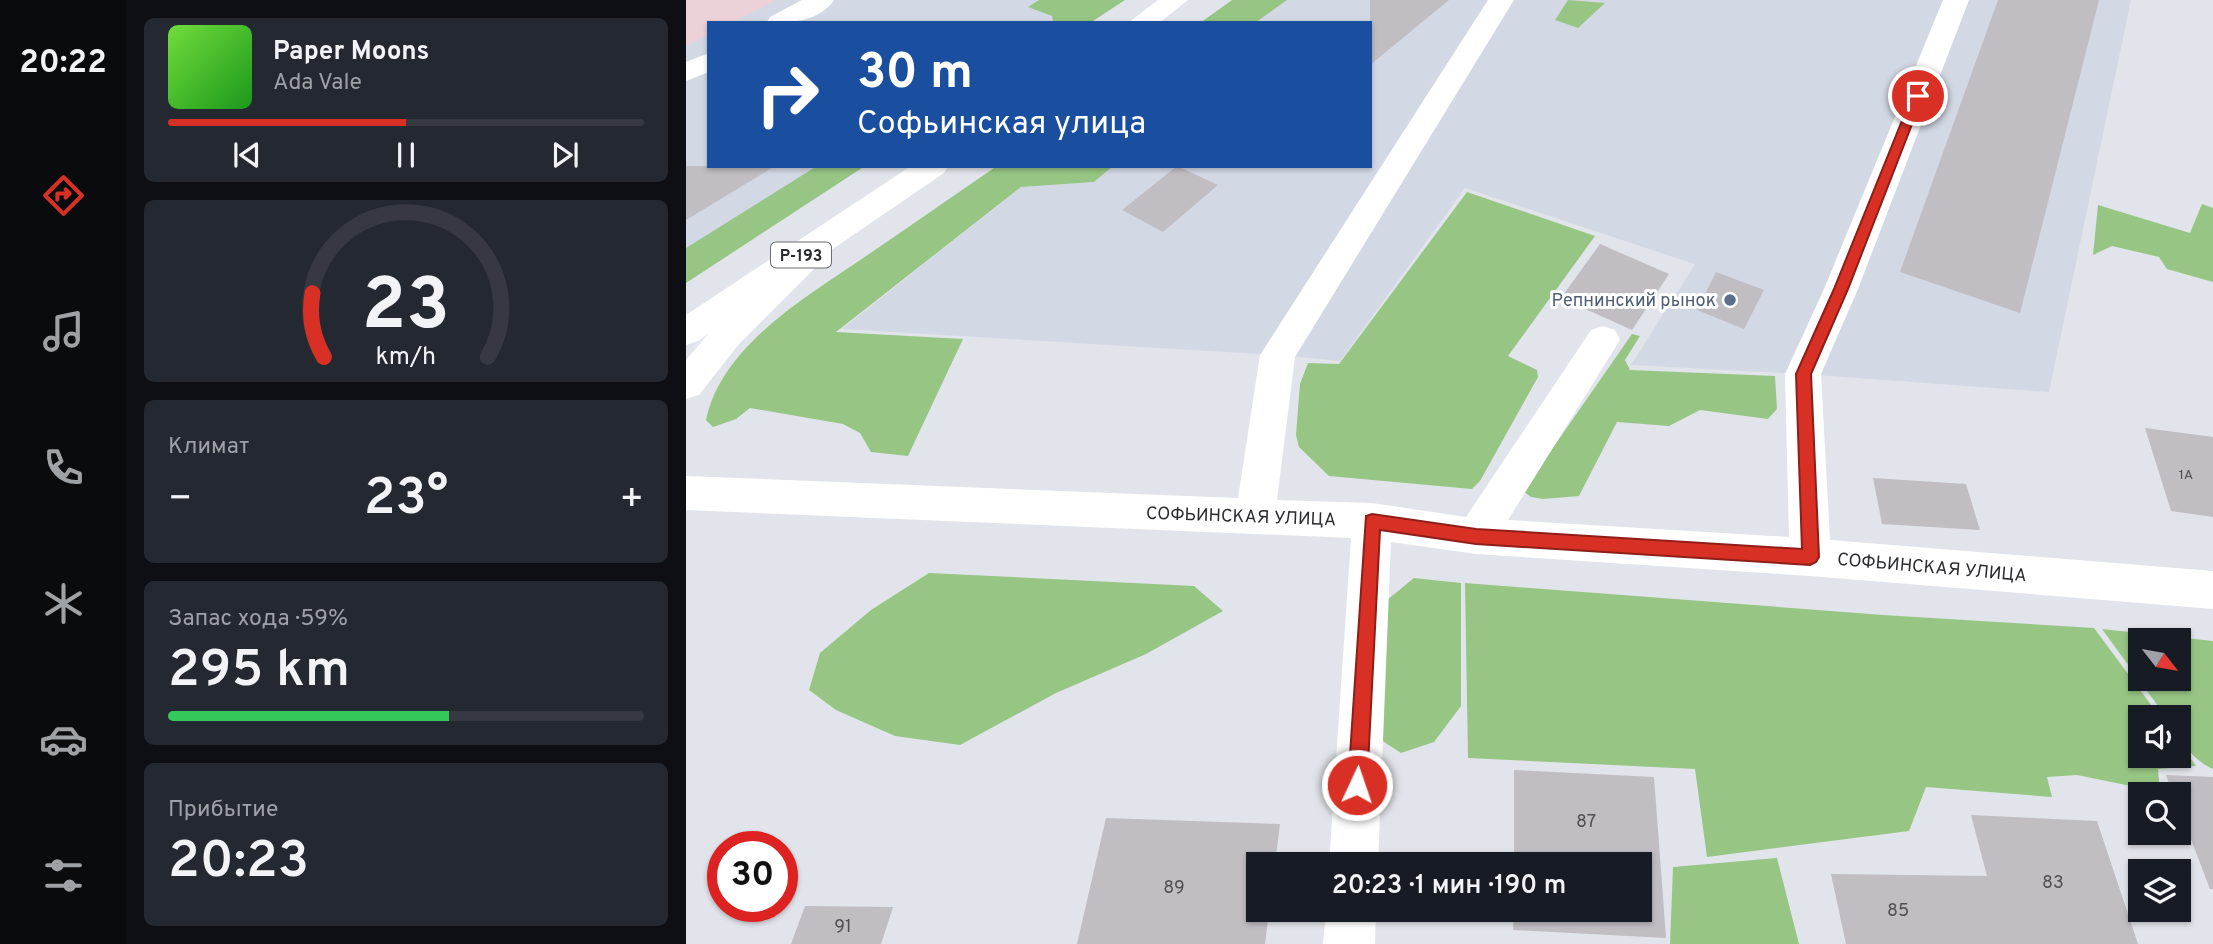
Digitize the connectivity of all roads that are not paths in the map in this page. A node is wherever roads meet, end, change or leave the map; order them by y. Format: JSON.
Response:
{"nodes":[{"id":1,"x":821,"y":0,"type":"edge"},
{"id":2,"x":1175,"y":0,"type":"edge"},
{"id":3,"x":1501,"y":0,"type":"edge"},
{"id":4,"x":1956,"y":0,"type":"edge"},
{"id":5,"x":783,"y":21,"type":"edge"},
{"id":6,"x":1143,"y":21,"type":"edge"},
{"id":7,"x":707,"y":62,"type":"edge"},
{"id":8,"x":686,"y":73,"type":"edge"},
{"id":9,"x":930,"y":168,"type":"edge"},
{"id":10,"x":830,"y":235,"type":"junction"},
{"id":11,"x":686,"y":332,"type":"edge"},
{"id":12,"x":1603,"y":340,"type":"dead end"},
{"id":13,"x":686,"y":385,"type":"edge"},
{"id":14,"x":686,"y":466,"type":"edge"},
{"id":15,"x":686,"y":493,"type":"edge"},
{"id":16,"x":803,"y":499,"type":"junction"},
{"id":17,"x":1255,"y":515,"type":"junction"},
{"id":18,"x":1372,"y":521,"type":"junction"},
{"id":19,"x":1476,"y":536,"type":"junction"},
{"id":20,"x":1810,"y":557,"type":"junction"},
{"id":21,"x":2213,"y":590,"type":"edge"},
{"id":22,"x":1354,"y":852,"type":"edge"},
{"id":23,"x":1350,"y":922,"type":"edge"},
{"id":24,"x":1349,"y":944,"type":"edge"}],
"edges":[{"from":1,"to":5,"type":"main road"},
{"from":2,"to":6,"type":"main road"},
{"from":3,"to":17,"type":"main road"},
{"from":4,"to":20,"type":"main road"},
{"from":7,"to":8,"type":"main road"},
{"from":9,"to":10,"type":"main road","number":"Р-193"},
{"from":10,"to":11,"type":"main road","number":"Р-193"},
{"from":10,"to":13,"type":"main road"},
{"from":12,"to":19,"type":"main road"},
{"from":14,"to":16,"type":"main road"},
{"from":15,"to":16,"type":"main road","name":"СОФЬИНСКАЯ УЛИЦА"},
{"from":16,"to":17,"type":"main road","name":"СОФЬИНСКАЯ УЛИЦА"},
{"from":17,"to":18,"type":"main road","name":"СОФЬИНСКАЯ УЛИЦА"},
{"from":18,"to":19,"type":"main road","name":"СОФЬИНСКАЯ УЛИЦА"},
{"from":18,"to":22,"type":"main road"},
{"from":19,"to":20,"type":"main road","name":"СОФЬИНСКАЯ УЛИЦА"},
{"from":20,"to":21,"type":"main road","name":"СОФЬИНСКАЯ УЛИЦА"},
{"from":23,"to":24,"type":"main road"}]}
